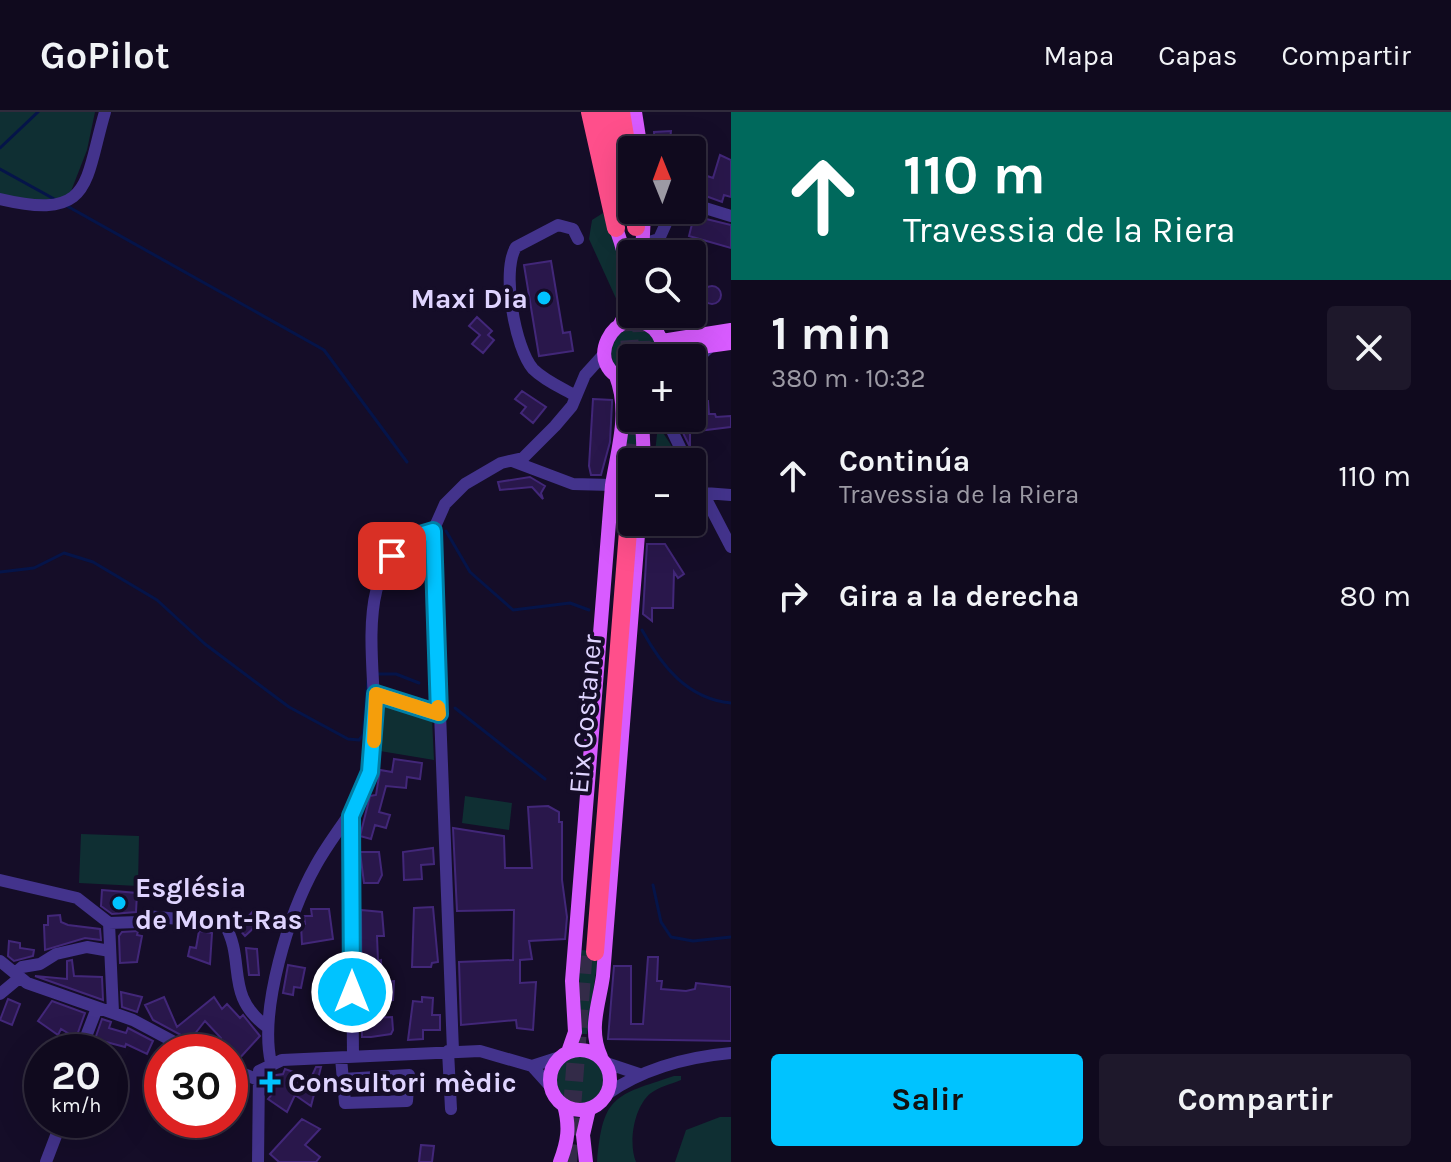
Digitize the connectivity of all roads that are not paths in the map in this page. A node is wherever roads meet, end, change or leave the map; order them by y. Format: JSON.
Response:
{"nodes":[{"id":1,"x":105,"y":112,"type":"edge"},
{"id":2,"x":590,"y":112,"type":"edge"},
{"id":3,"x":605,"y":112,"type":"edge"},
{"id":4,"x":621,"y":112,"type":"edge"},
{"id":5,"x":635,"y":112,"type":"edge"},
{"id":6,"x":625,"y":136,"type":"edge"},
{"id":7,"x":639,"y":136,"type":"edge"},
{"id":8,"x":0,"y":199,"type":"edge"},
{"id":9,"x":706,"y":208,"type":"edge"},
{"id":10,"x":731,"y":216,"type":"edge"},
{"id":11,"x":666,"y":224,"type":"edge"},
{"id":12,"x":634,"y":229,"type":"edge"},
{"id":13,"x":578,"y":239,"type":"dead end"},
{"id":14,"x":618,"y":326,"type":"edge"},
{"id":15,"x":654,"y":328,"type":"edge"},
{"id":16,"x":731,"y":330,"type":"edge"},
{"id":17,"x":662,"y":341,"type":"junction"},
{"id":18,"x":731,"y":343,"type":"edge"},
{"id":19,"x":662,"y":344,"type":"edge"},
{"id":20,"x":711,"y":346,"type":"junction"},
{"id":21,"x":706,"y":348,"type":"edge"},
{"id":22,"x":706,"y":350,"type":"edge"},
{"id":23,"x":604,"y":354,"type":"junction"},
{"id":24,"x":593,"y":369,"type":"junction"},
{"id":25,"x":614,"y":374,"type":"junction"},
{"id":26,"x":618,"y":376,"type":"edge"},
{"id":27,"x":576,"y":396,"type":"junction"},
{"id":28,"x":622,"y":448,"type":"tunnel mouth"},
{"id":29,"x":511,"y":461,"type":"junction"},
{"id":30,"x":618,"y":483,"type":"edge"},
{"id":31,"x":706,"y":493,"type":"edge"},
{"id":32,"x":731,"y":495,"type":"edge"},
{"id":33,"x":706,"y":507,"type":"edge"},
{"id":34,"x":618,"y":513,"type":"edge"},
{"id":35,"x":618,"y":527,"type":"edge"},
{"id":36,"x":433,"y":531,"type":"junction"},
{"id":37,"x":638,"y":536,"type":"edge"},
{"id":38,"x":731,"y":547,"type":"edge"},
{"id":39,"x":374,"y":682,"type":"junction"},
{"id":40,"x":439,"y":714,"type":"junction"},
{"id":41,"x":351,"y":816,"type":"junction"},
{"id":42,"x":337,"y":835,"type":"junction"},
{"id":43,"x":351,"y":844,"type":"junction"},
{"id":44,"x":0,"y":880,"type":"edge"},
{"id":45,"x":109,"y":923,"type":"junction"},
{"id":46,"x":110,"y":951,"type":"junction"},
{"id":47,"x":589,"y":951,"type":"tunnel mouth"},
{"id":48,"x":0,"y":961,"type":"edge"},
{"id":49,"x":17,"y":976,"type":"junction"},
{"id":50,"x":0,"y":994,"type":"edge"},
{"id":51,"x":97,"y":1008,"type":"junction"},
{"id":52,"x":113,"y":1012,"type":"junction"},
{"id":53,"x":267,"y":1027,"type":"junction"},
{"id":54,"x":87,"y":1034,"type":"edge"},
{"id":55,"x":157,"y":1034,"type":"edge"},
{"id":56,"x":451,"y":1051,"type":"junction"},
{"id":57,"x":731,"y":1053,"type":"edge"},
{"id":58,"x":564,"y":1054,"type":"junction"},
{"id":59,"x":347,"y":1058,"type":"junction"},
{"id":60,"x":603,"y":1060,"type":"junction"},
{"id":61,"x":271,"y":1063,"type":"junction"},
{"id":62,"x":532,"y":1066,"type":"junction"},
{"id":63,"x":639,"y":1074,"type":"junction"},
{"id":64,"x":248,"y":1076,"type":"edge"},
{"id":65,"x":343,"y":1079,"type":"junction"},
{"id":66,"x":258,"y":1080,"type":"junction"},
{"id":67,"x":550,"y":1086,"type":"junction"},
{"id":68,"x":607,"y":1094,"type":"junction"},
{"id":69,"x":564,"y":1105,"type":"junction"},
{"id":70,"x":451,"y":1109,"type":"dead end"},
{"id":71,"x":589,"y":1109,"type":"junction"},
{"id":72,"x":55,"y":1138,"type":"edge"},
{"id":73,"x":46,"y":1162,"type":"edge"},
{"id":74,"x":258,"y":1162,"type":"edge"},
{"id":75,"x":560,"y":1162,"type":"edge"},
{"id":76,"x":586,"y":1162,"type":"edge"}],
"edges":[{"from":1,"to":8,"type":"street"},
{"from":2,"to":12,"type":"highway"},
{"from":3,"to":12,"type":"highway"},
{"from":4,"to":6,"type":"highway"},
{"from":5,"to":7,"type":"main road"},
{"from":9,"to":10,"type":"street"},
{"from":11,"to":12,"type":"street"},
{"from":13,"to":27,"type":"street"},
{"from":14,"to":23,"type":"main road"},
{"from":15,"to":17,"type":"main road"},
{"from":16,"to":17,"type":"main road"},
{"from":17,"to":19,"type":"main road"},
{"from":18,"to":20,"type":"main road"},
{"from":20,"to":21,"type":"main road"},
{"from":20,"to":22,"type":"street"},
{"from":23,"to":24,"type":"street"},
{"from":23,"to":25,"type":"main road"},
{"from":24,"to":25,"type":"street"},
{"from":24,"to":27,"type":"street"},
{"from":25,"to":26,"type":"main road"},
{"from":25,"to":28,"type":"main road"},
{"from":27,"to":29,"type":"street"},
{"from":29,"to":30,"type":"street"},
{"from":29,"to":36,"type":"street"},
{"from":31,"to":32,"type":"street"},
{"from":33,"to":38,"type":"street"},
{"from":34,"to":58,"type":"main road"},
{"from":35,"to":47,"type":"highway","name":"Eix Costaner"},
{"from":36,"to":39,"type":"street"},
{"from":36,"to":40,"type":"street"},
{"from":37,"to":60,"type":"main road"},
{"from":39,"to":40,"type":"street"},
{"from":39,"to":41,"type":"street"},
{"from":40,"to":56,"type":"street"},
{"from":41,"to":42,"type":"street"},
{"from":41,"to":43,"type":"street"},
{"from":42,"to":43,"type":"street"},
{"from":42,"to":53,"type":"street"},
{"from":43,"to":59,"type":"street"},
{"from":44,"to":45,"type":"street"},
{"from":45,"to":46,"type":"street"},
{"from":45,"to":53,"type":"street"},
{"from":46,"to":49,"type":"street"},
{"from":46,"to":52,"type":"street"},
{"from":48,"to":49,"type":"street"},
{"from":49,"to":50,"type":"street"},
{"from":49,"to":51,"type":"street"},
{"from":51,"to":52,"type":"street"},
{"from":51,"to":54,"type":"street"},
{"from":52,"to":55,"type":"street"},
{"from":53,"to":61,"type":"street"},
{"from":56,"to":59,"type":"street"},
{"from":56,"to":62,"type":"street"},
{"from":56,"to":70,"type":"street"},
{"from":57,"to":63,"type":"street"},
{"from":58,"to":60,"type":"main road"},
{"from":58,"to":62,"type":"street"},
{"from":58,"to":67,"type":"main road"},
{"from":59,"to":61,"type":"street"},
{"from":59,"to":65,"type":"street"},
{"from":60,"to":63,"type":"street"},
{"from":60,"to":68,"type":"main road"},
{"from":61,"to":66,"type":"street"},
{"from":62,"to":67,"type":"street"},
{"from":63,"to":68,"type":"street"},
{"from":64,"to":66,"type":"street"},
{"from":65,"to":65,"type":"street"},
{"from":66,"to":74,"type":"street"},
{"from":67,"to":69,"type":"main road"},
{"from":68,"to":71,"type":"main road"},
{"from":69,"to":71,"type":"main road"},
{"from":69,"to":75,"type":"main road"},
{"from":71,"to":76,"type":"main road"},
{"from":72,"to":73,"type":"street"}]}
